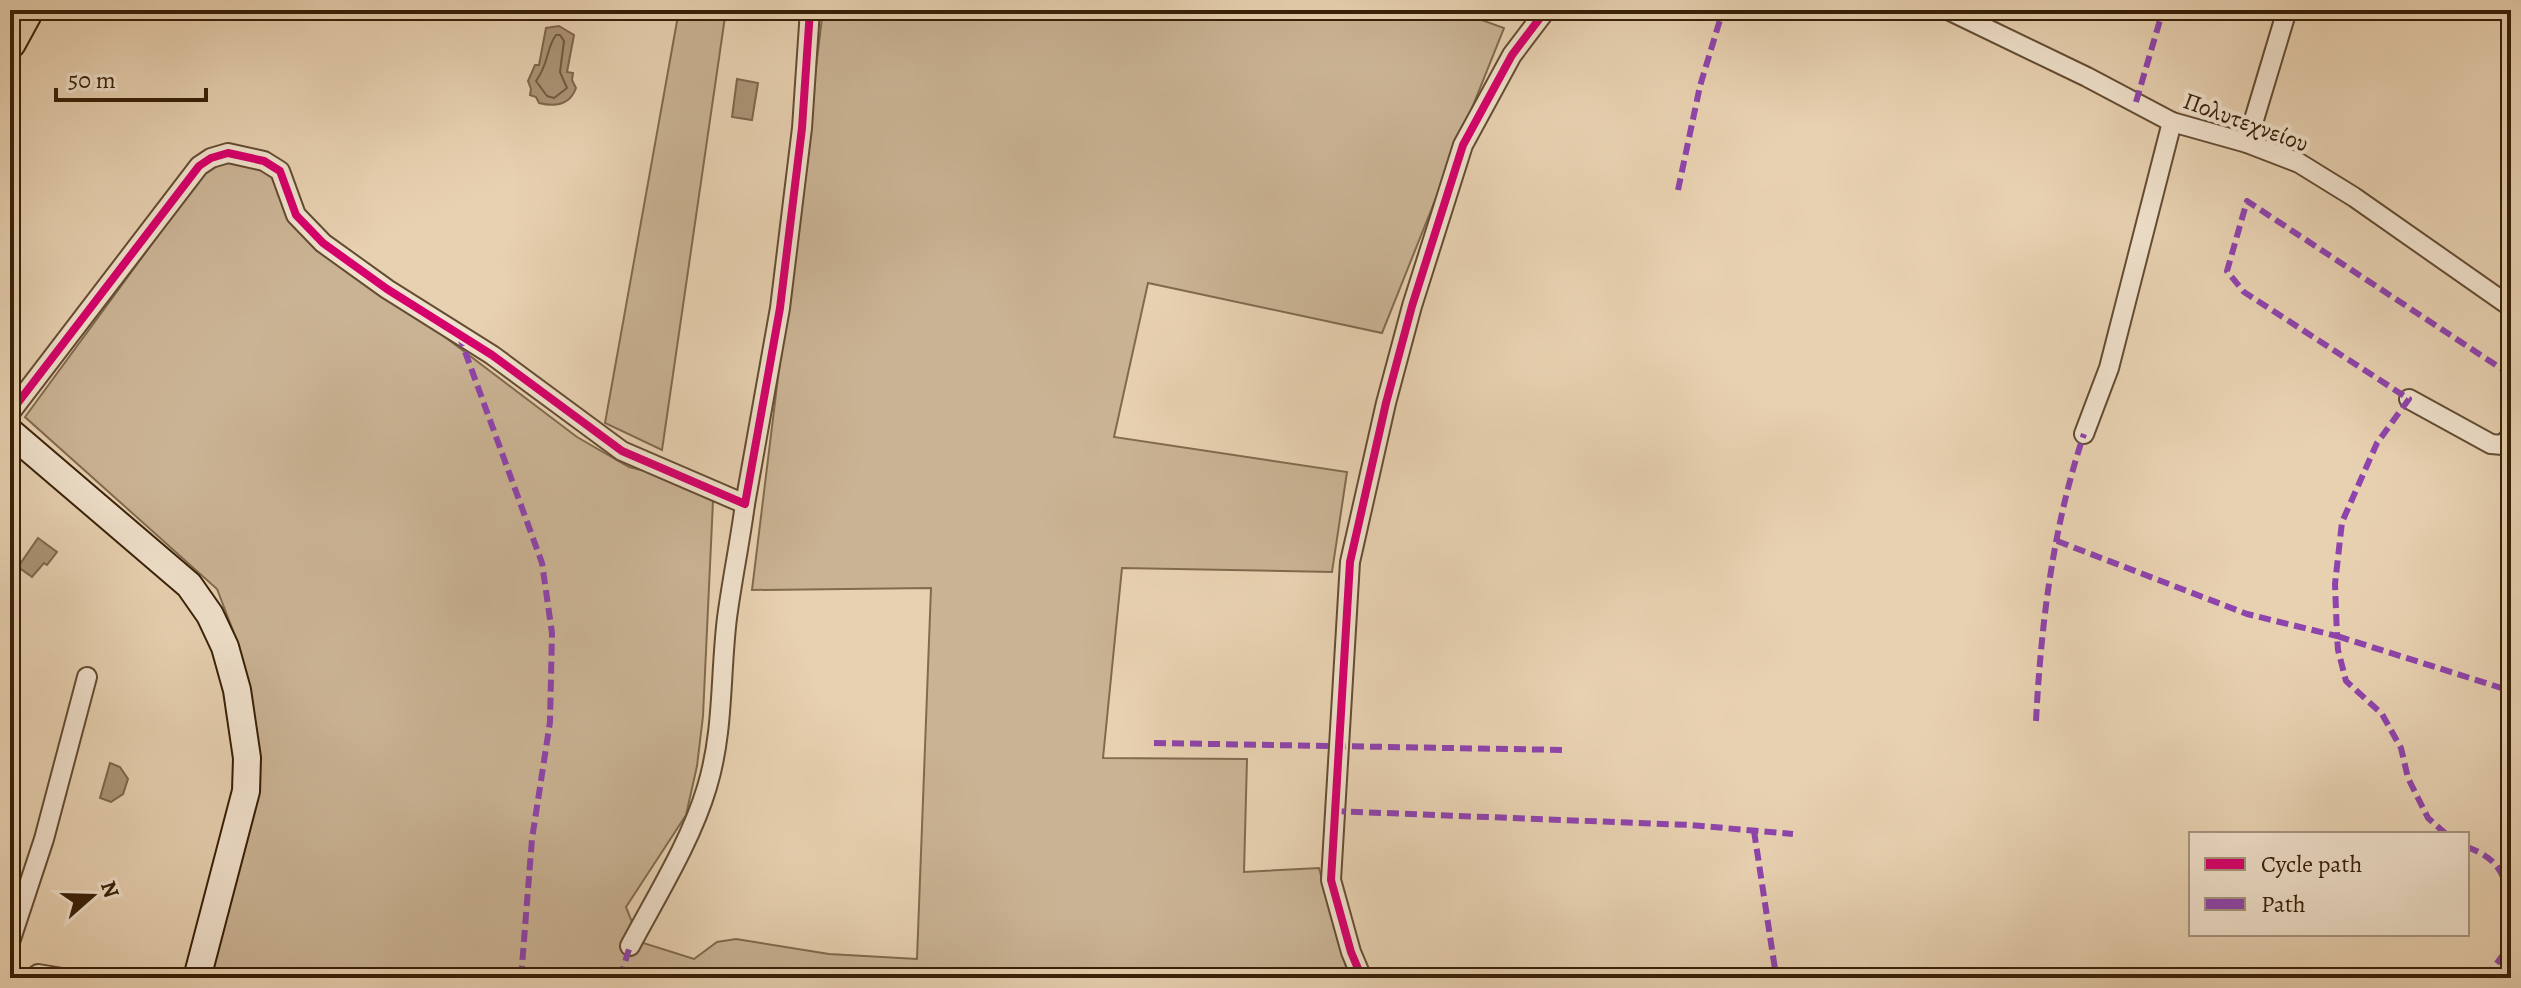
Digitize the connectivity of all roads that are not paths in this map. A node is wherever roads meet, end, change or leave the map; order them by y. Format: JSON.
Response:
{"nodes":[{"id":1,"x":28,"y":10,"type":"edge"},
{"id":2,"x":810,"y":10,"type":"edge"},
{"id":3,"x":1546,"y":10,"type":"edge"},
{"id":4,"x":1948,"y":10,"type":"edge"},
{"id":5,"x":2287,"y":10,"type":"edge"},
{"id":6,"x":10,"y":43,"type":"edge"},
{"id":7,"x":2172,"y":122,"type":"junction"},
{"id":8,"x":2247,"y":143,"type":"junction"},
{"id":9,"x":2510,"y":301,"type":"edge"},
{"id":10,"x":2409,"y":399,"type":"dead end"},
{"id":11,"x":10,"y":413,"type":"edge"},
{"id":12,"x":10,"y":432,"type":"edge"},
{"id":13,"x":2084,"y":434,"type":"dead end"},
{"id":14,"x":2508,"y":443,"type":"edge"},
{"id":15,"x":745,"y":504,"type":"junction"},
{"id":16,"x":87,"y":677,"type":"dead end"},
{"id":17,"x":10,"y":942,"type":"edge"},
{"id":18,"x":630,"y":946,"type":"dead end"},
{"id":19,"x":33,"y":978,"type":"edge"},
{"id":20,"x":62,"y":978,"type":"edge"},
{"id":21,"x":197,"y":978,"type":"edge"},
{"id":22,"x":1362,"y":978,"type":"edge"}],
"edges":[{"from":1,"to":6,"type":"main road"},
{"from":2,"to":15,"type":"street"},
{"from":3,"to":22,"type":"street"},
{"from":4,"to":7,"type":"street","name":"Πολυτεχνείου"},
{"from":5,"to":8,"type":"street"},
{"from":7,"to":8,"type":"street","name":"Πολυτεχνείου"},
{"from":7,"to":13,"type":"street"},
{"from":8,"to":9,"type":"street","name":"Πολυτεχνείου"},
{"from":10,"to":14,"type":"street"},
{"from":11,"to":15,"type":"street"},
{"from":12,"to":21,"type":"street"},
{"from":15,"to":18,"type":"street"},
{"from":16,"to":17,"type":"street"},
{"from":19,"to":20,"type":"street"}]}
